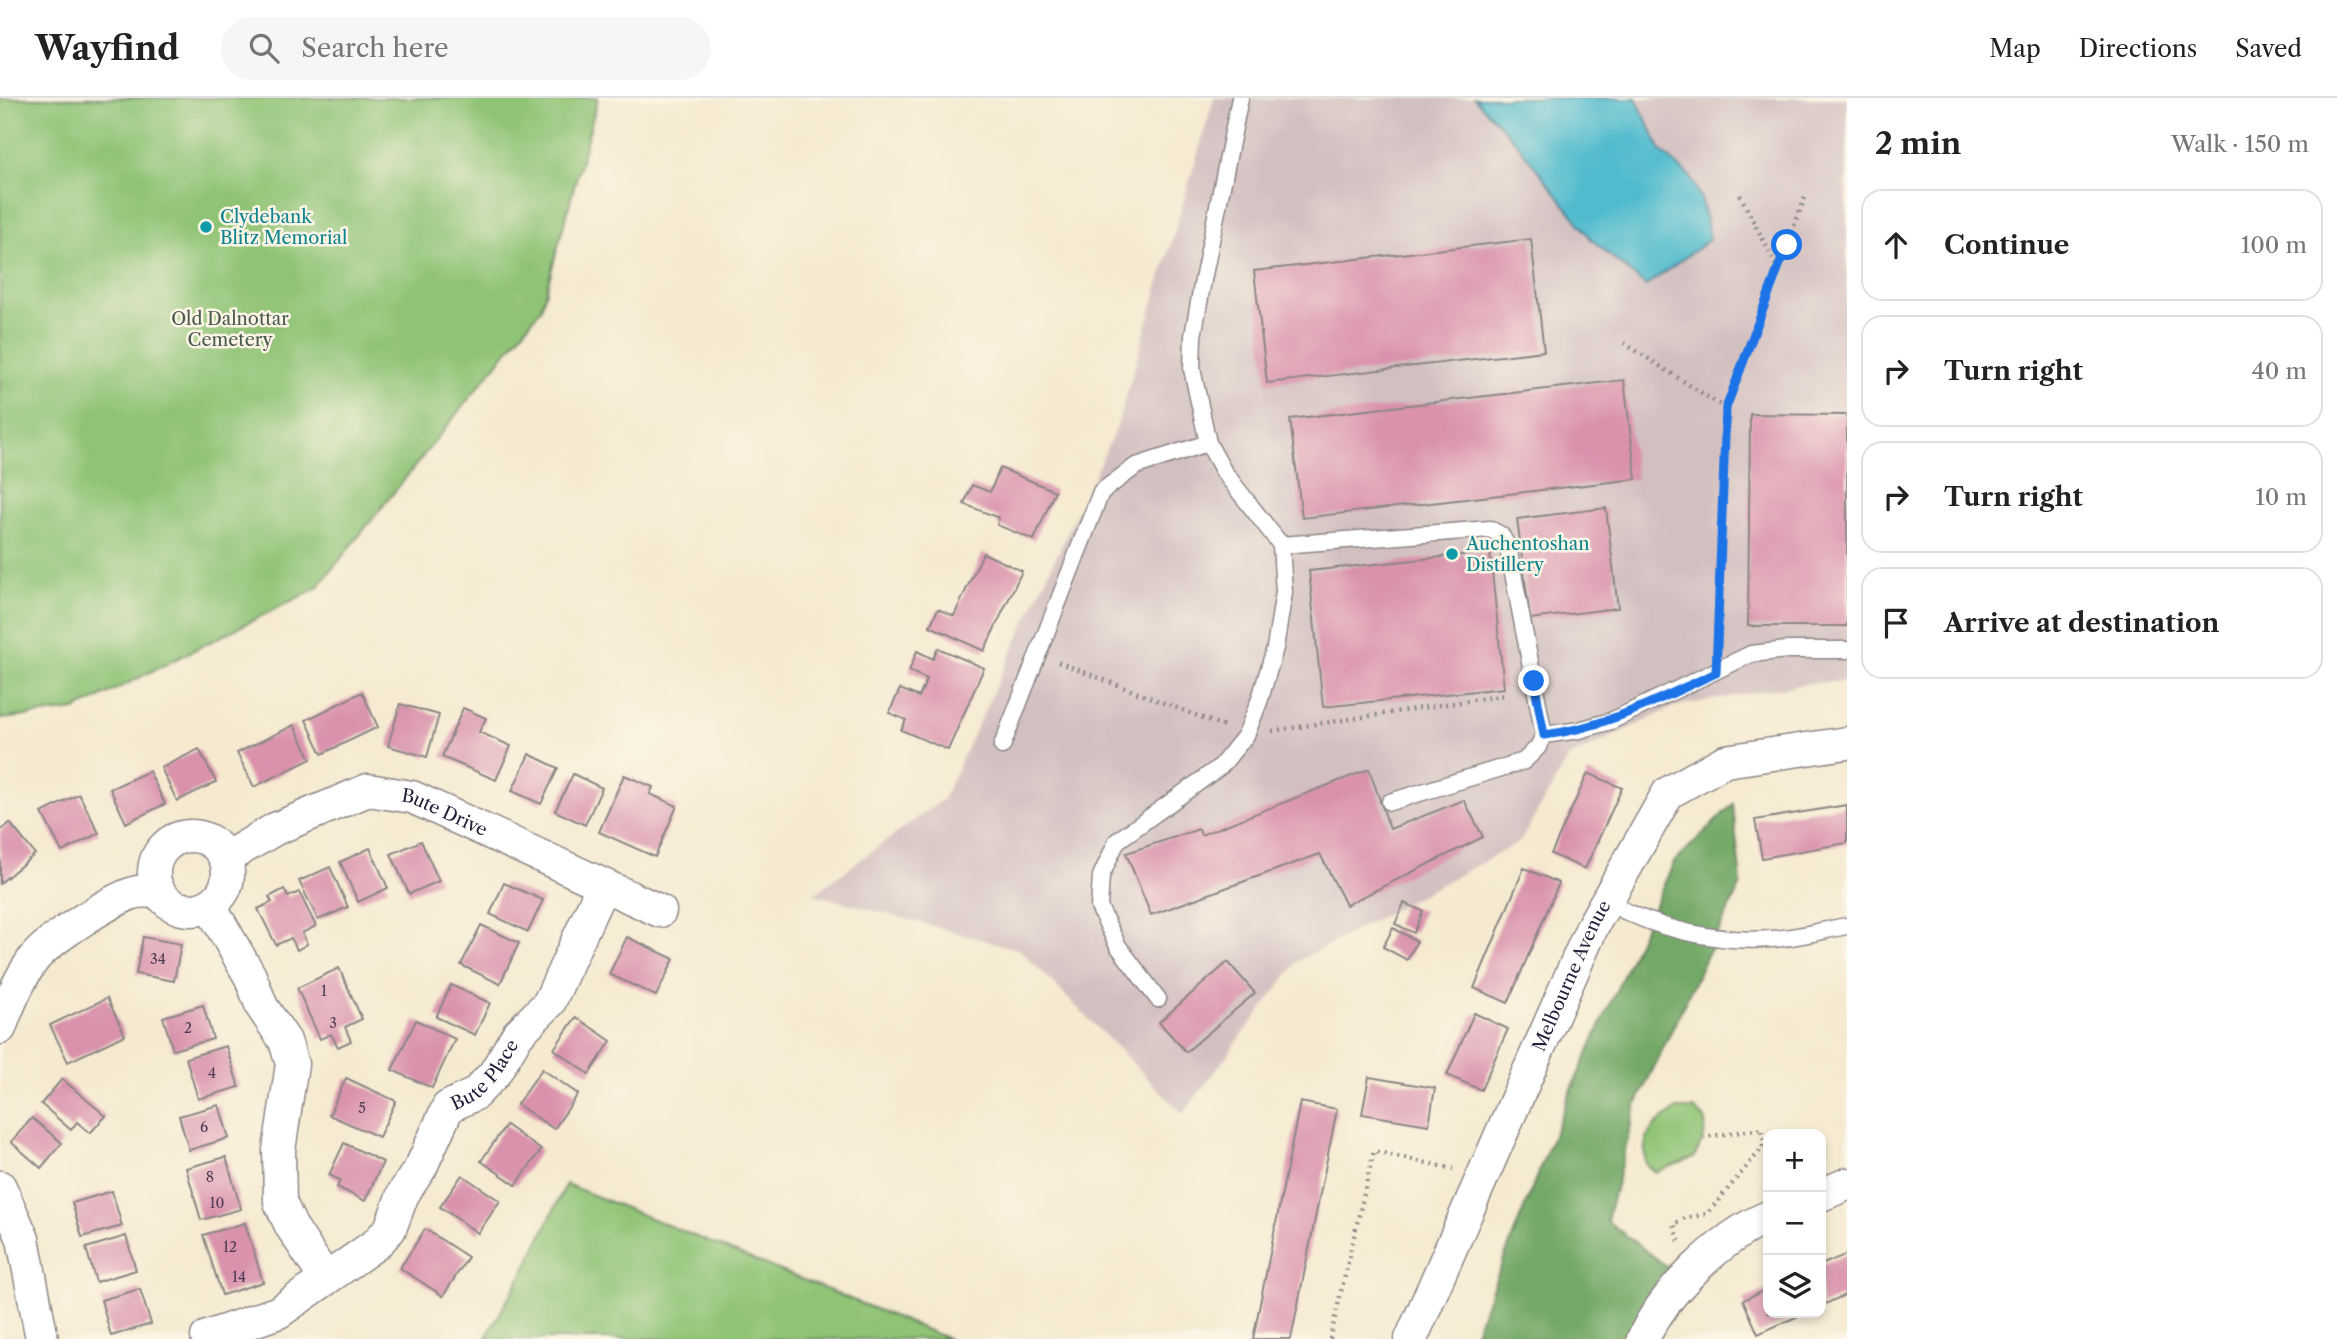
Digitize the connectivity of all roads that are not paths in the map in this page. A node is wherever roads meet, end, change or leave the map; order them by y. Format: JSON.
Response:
{"nodes":[{"id":1,"x":1240,"y":98,"type":"edge"},
{"id":2,"x":1209,"y":443,"type":"junction"},
{"id":3,"x":1281,"y":545,"type":"junction"},
{"id":4,"x":1847,"y":650,"type":"edge"},
{"id":5,"x":1544,"y":735,"type":"junction"},
{"id":6,"x":1847,"y":743,"type":"edge"},
{"id":7,"x":1002,"y":746,"type":"dead end"},
{"id":8,"x":1391,"y":802,"type":"dead end"},
{"id":9,"x":226,"y":858,"type":"junction"},
{"id":10,"x":604,"y":885,"type":"junction"},
{"id":11,"x":159,"y":892,"type":"junction"},
{"id":12,"x":1606,"y":901,"type":"junction"},
{"id":13,"x":210,"y":906,"type":"junction"},
{"id":14,"x":660,"y":911,"type":"dead end"},
{"id":15,"x":1847,"y":926,"type":"edge"},
{"id":16,"x":1158,"y":999,"type":"dead end"},
{"id":17,"x":0,"y":1028,"type":"edge"},
{"id":18,"x":1847,"y":1184,"type":"edge"},
{"id":19,"x":0,"y":1187,"type":"edge"},
{"id":20,"x":1826,"y":1193,"type":"edge"},
{"id":21,"x":1763,"y":1219,"type":"edge"},
{"id":22,"x":325,"y":1278,"type":"junction"},
{"id":23,"x":207,"y":1337,"type":"dead end"},
{"id":24,"x":42,"y":1339,"type":"edge"},
{"id":25,"x":1411,"y":1339,"type":"edge"},
{"id":26,"x":1643,"y":1339,"type":"edge"}],
"edges":[{"from":1,"to":2,"type":"lane"},
{"from":2,"to":3,"type":"lane"},
{"from":2,"to":7,"type":"lane"},
{"from":3,"to":5,"type":"lane"},
{"from":3,"to":16,"type":"lane"},
{"from":4,"to":5,"type":"lane"},
{"from":5,"to":8,"type":"lane"},
{"from":6,"to":12,"type":"street","name":"Melbourne Avenue"},
{"from":9,"to":10,"type":"street","name":"Bute Drive"},
{"from":9,"to":11,"type":"street"},
{"from":9,"to":13,"type":"street"},
{"from":10,"to":14,"type":"street","name":"Bute Drive"},
{"from":10,"to":22,"type":"street","name":"Bute Place"},
{"from":11,"to":13,"type":"street"},
{"from":11,"to":17,"type":"street"},
{"from":12,"to":15,"type":"lane"},
{"from":12,"to":25,"type":"street","name":"Melbourne Avenue"},
{"from":13,"to":22,"type":"street"},
{"from":18,"to":20,"type":"street"},
{"from":19,"to":24,"type":"street"},
{"from":21,"to":26,"type":"street"},
{"from":22,"to":23,"type":"street","name":"Bute Place"}]}
